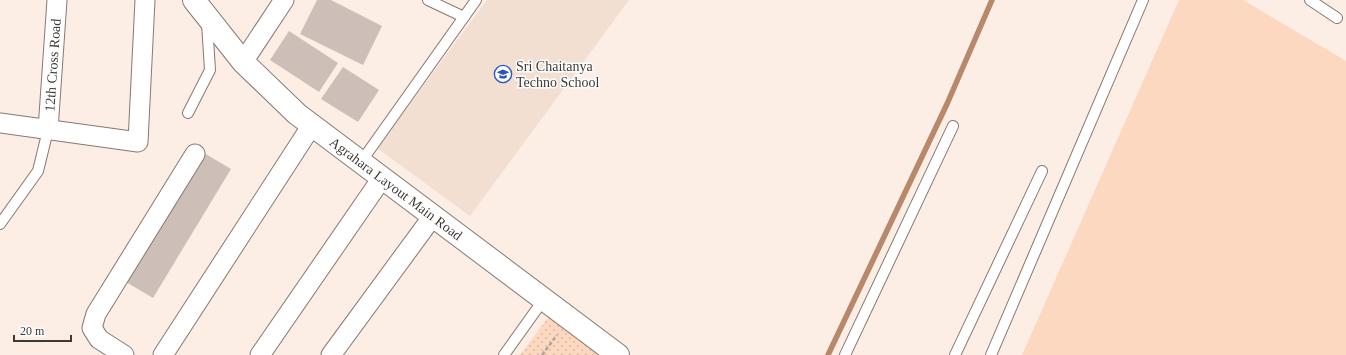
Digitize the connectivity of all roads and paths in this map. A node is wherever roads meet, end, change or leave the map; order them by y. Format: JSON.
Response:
{"nodes":[{"id":1,"x":57,"y":0,"type":"edge"},
{"id":2,"x":145,"y":0,"type":"edge"},
{"id":3,"x":194,"y":0,"type":"edge"},
{"id":4,"x":284,"y":0,"type":"edge"},
{"id":5,"x":428,"y":0,"type":"edge"},
{"id":6,"x":476,"y":0,"type":"edge"},
{"id":7,"x":1143,"y":0,"type":"edge"},
{"id":8,"x":1310,"y":0,"type":"edge"},
{"id":9,"x":207,"y":17,"type":"junction"},
{"id":10,"x":464,"y":18,"type":"junction"},
{"id":11,"x":1337,"y":18,"type":"dead end"},
{"id":12,"x":243,"y":62,"type":"junction"},
{"id":13,"x":188,"y":113,"type":"dead end"},
{"id":14,"x":0,"y":123,"type":"edge"},
{"id":15,"x":312,"y":125,"type":"junction"},
{"id":16,"x":953,"y":126,"type":"dead end"},
{"id":17,"x":48,"y":130,"type":"junction"},
{"id":18,"x":195,"y":154,"type":"dead end"},
{"id":19,"x":361,"y":162,"type":"junction"},
{"id":20,"x":1042,"y":171,"type":"dead end"},
{"id":21,"x":382,"y":178,"type":"junction"},
{"id":22,"x":433,"y":216,"type":"junction"},
{"id":23,"x":0,"y":224,"type":"edge"},
{"id":24,"x":544,"y":299,"type":"junction"},
{"id":25,"x":569,"y":318,"type":"junction"},
{"id":26,"x":124,"y":355,"type":"edge"},
{"id":27,"x":163,"y":355,"type":"edge"},
{"id":28,"x":260,"y":355,"type":"edge"},
{"id":29,"x":330,"y":355,"type":"edge"},
{"id":30,"x":504,"y":355,"type":"edge"},
{"id":31,"x":543,"y":355,"type":"edge"},
{"id":32,"x":618,"y":355,"type":"edge"},
{"id":33,"x":845,"y":355,"type":"edge"},
{"id":34,"x":955,"y":355,"type":"edge"},
{"id":35,"x":991,"y":355,"type":"edge"}],
"edges":[{"from":1,"to":17,"type":"street","name":"12th Cross Road"},
{"from":2,"to":17,"type":"street"},
{"from":3,"to":9,"type":"street","name":"Agrahara Layout Main Road"},
{"from":4,"to":12,"type":"street"},
{"from":5,"to":10,"type":"lane"},
{"from":6,"to":10,"type":"lane"},
{"from":7,"to":35,"type":"lane"},
{"from":8,"to":11,"type":"lane"},
{"from":9,"to":12,"type":"street","name":"Agrahara Layout Main Road"},
{"from":9,"to":13,"type":"lane"},
{"from":10,"to":19,"type":"lane"},
{"from":12,"to":15,"type":"street","name":"Agrahara Layout Main Road"},
{"from":14,"to":17,"type":"street"},
{"from":15,"to":19,"type":"street","name":"Agrahara Layout Main Road"},
{"from":15,"to":27,"type":"street"},
{"from":16,"to":33,"type":"lane"},
{"from":17,"to":23,"type":"lane"},
{"from":18,"to":26,"type":"street"},
{"from":19,"to":21,"type":"street","name":"Agrahara Layout Main Road"},
{"from":20,"to":34,"type":"lane"},
{"from":21,"to":22,"type":"street","name":"Agrahara Layout Main Road"},
{"from":21,"to":28,"type":"street"},
{"from":22,"to":24,"type":"street","name":"Agrahara Layout Main Road"},
{"from":22,"to":29,"type":"street"},
{"from":24,"to":25,"type":"street","name":"Agrahara Layout Main Road"},
{"from":24,"to":30,"type":"lane"},
{"from":25,"to":31,"type":"path"},
{"from":25,"to":32,"type":"street","name":"Agrahara Layout Main Road"}]}
